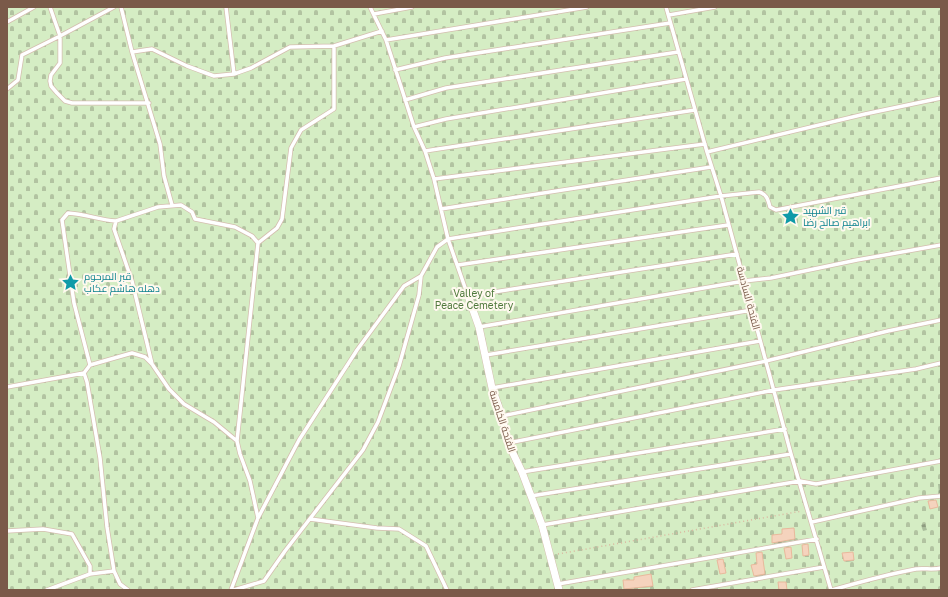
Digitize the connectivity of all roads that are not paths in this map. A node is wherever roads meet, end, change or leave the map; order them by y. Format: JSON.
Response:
{"nodes":[{"id":1,"x":34,"y":7,"type":"edge"},
{"id":2,"x":50,"y":7,"type":"edge"},
{"id":3,"x":114,"y":7,"type":"edge"},
{"id":4,"x":121,"y":7,"type":"edge"},
{"id":5,"x":226,"y":7,"type":"edge"},
{"id":6,"x":370,"y":7,"type":"edge"},
{"id":7,"x":412,"y":7,"type":"edge"},
{"id":8,"x":587,"y":7,"type":"edge"},
{"id":9,"x":666,"y":7,"type":"edge"},
{"id":10,"x":716,"y":7,"type":"edge"},
{"id":11,"x":374,"y":14,"type":"junction"},
{"id":12,"x":669,"y":15,"type":"junction"},
{"id":13,"x":7,"y":22,"type":"edge"},
{"id":14,"x":670,"y":23,"type":"junction"},
{"id":15,"x":382,"y":31,"type":"junction"},
{"id":16,"x":60,"y":36,"type":"junction"},
{"id":17,"x":386,"y":40,"type":"junction"},
{"id":18,"x":334,"y":46,"type":"junction"},
{"id":19,"x":132,"y":52,"type":"junction"},
{"id":20,"x":678,"y":52,"type":"junction"},
{"id":21,"x":395,"y":70,"type":"junction"},
{"id":22,"x":234,"y":74,"type":"junction"},
{"id":23,"x":686,"y":79,"type":"junction"},
{"id":24,"x":7,"y":89,"type":"edge"},
{"id":25,"x":941,"y":98,"type":"edge"},
{"id":26,"x":405,"y":100,"type":"junction"},
{"id":27,"x":149,"y":103,"type":"junction"},
{"id":28,"x":695,"y":110,"type":"junction"},
{"id":29,"x":414,"y":127,"type":"junction"},
{"id":30,"x":705,"y":144,"type":"junction"},
{"id":31,"x":425,"y":151,"type":"junction"},
{"id":32,"x":707,"y":152,"type":"junction"},
{"id":33,"x":712,"y":167,"type":"junction"},
{"id":34,"x":941,"y":178,"type":"edge"},
{"id":35,"x":434,"y":179,"type":"junction"},
{"id":36,"x":721,"y":196,"type":"junction"},
{"id":37,"x":172,"y":205,"type":"junction"},
{"id":38,"x":441,"y":209,"type":"junction"},
{"id":39,"x":116,"y":221,"type":"junction"},
{"id":40,"x":728,"y":225,"type":"junction"},
{"id":41,"x":448,"y":239,"type":"junction"},
{"id":42,"x":258,"y":243,"type":"junction"},
{"id":43,"x":941,"y":245,"type":"edge"},
{"id":44,"x":737,"y":254,"type":"junction"},
{"id":45,"x":458,"y":265,"type":"junction"},
{"id":46,"x":421,"y":276,"type":"junction"},
{"id":47,"x":744,"y":281,"type":"junction"},
{"id":48,"x":468,"y":296,"type":"junction"},
{"id":49,"x":752,"y":310,"type":"junction"},
{"id":50,"x":941,"y":320,"type":"edge"},
{"id":51,"x":479,"y":327,"type":"junction"},
{"id":52,"x":760,"y":341,"type":"junction"},
{"id":53,"x":486,"y":355,"type":"junction"},
{"id":54,"x":766,"y":361,"type":"junction"},
{"id":55,"x":941,"y":362,"type":"edge"},
{"id":56,"x":152,"y":364,"type":"junction"},
{"id":57,"x":90,"y":365,"type":"junction"},
{"id":58,"x":84,"y":373,"type":"junction"},
{"id":59,"x":7,"y":387,"type":"edge"},
{"id":60,"x":492,"y":388,"type":"junction"},
{"id":61,"x":774,"y":390,"type":"junction"},
{"id":62,"x":502,"y":416,"type":"junction"},
{"id":63,"x":785,"y":429,"type":"junction"},
{"id":64,"x":237,"y":441,"type":"junction"},
{"id":65,"x":508,"y":443,"type":"junction"},
{"id":66,"x":792,"y":454,"type":"junction"},
{"id":67,"x":941,"y":461,"type":"edge"},
{"id":68,"x":522,"y":472,"type":"junction"},
{"id":69,"x":800,"y":481,"type":"junction"},
{"id":70,"x":531,"y":496,"type":"junction"},
{"id":71,"x":941,"y":496,"type":"edge"},
{"id":72,"x":258,"y":518,"type":"junction"},
{"id":73,"x":310,"y":519,"type":"junction"},
{"id":74,"x":812,"y":522,"type":"junction"},
{"id":75,"x":542,"y":525,"type":"junction"},
{"id":76,"x":7,"y":531,"type":"edge"},
{"id":77,"x":817,"y":539,"type":"junction"},
{"id":78,"x":824,"y":567,"type":"junction"},
{"id":79,"x":941,"y":568,"type":"edge"},
{"id":80,"x":114,"y":571,"type":"junction"},
{"id":81,"x":90,"y":574,"type":"junction"},
{"id":82,"x":559,"y":587,"type":"edge"},
{"id":83,"x":47,"y":590,"type":"edge"},
{"id":84,"x":128,"y":590,"type":"edge"},
{"id":85,"x":231,"y":590,"type":"edge"},
{"id":86,"x":234,"y":590,"type":"edge"},
{"id":87,"x":447,"y":590,"type":"edge"},
{"id":88,"x":692,"y":590,"type":"edge"},
{"id":89,"x":831,"y":590,"type":"edge"}],
"edges":[{"from":1,"to":13,"type":"lane"},
{"from":2,"to":16,"type":"lane"},
{"from":3,"to":16,"type":"lane"},
{"from":4,"to":19,"type":"lane"},
{"from":5,"to":22,"type":"lane"},
{"from":6,"to":11,"type":"lane"},
{"from":7,"to":11,"type":"lane"},
{"from":8,"to":17,"type":"lane"},
{"from":9,"to":12,"type":"lane","name":"الفتحة السادسة"},
{"from":10,"to":12,"type":"lane"},
{"from":11,"to":15,"type":"lane"},
{"from":12,"to":14,"type":"lane","name":"الفتحة السادسة"},
{"from":14,"to":20,"type":"lane","name":"الفتحة السادسة"},
{"from":14,"to":21,"type":"lane"},
{"from":15,"to":17,"type":"lane"},
{"from":15,"to":18,"type":"lane"},
{"from":16,"to":24,"type":"lane"},
{"from":16,"to":27,"type":"lane"},
{"from":17,"to":21,"type":"lane"},
{"from":18,"to":22,"type":"lane"},
{"from":18,"to":42,"type":"lane"},
{"from":19,"to":22,"type":"lane"},
{"from":19,"to":27,"type":"lane"},
{"from":20,"to":23,"type":"lane","name":"الفتحة السادسة"},
{"from":20,"to":26,"type":"lane"},
{"from":21,"to":26,"type":"lane"},
{"from":23,"to":28,"type":"lane","name":"الفتحة السادسة"},
{"from":23,"to":29,"type":"lane"},
{"from":25,"to":32,"type":"lane"},
{"from":26,"to":29,"type":"lane"},
{"from":27,"to":37,"type":"lane"},
{"from":28,"to":30,"type":"lane","name":"الفتحة السادسة"},
{"from":28,"to":31,"type":"lane"},
{"from":29,"to":31,"type":"lane"},
{"from":30,"to":32,"type":"lane","name":"الفتحة السادسة"},
{"from":30,"to":35,"type":"lane"},
{"from":31,"to":35,"type":"lane"},
{"from":32,"to":33,"type":"lane","name":"الفتحة السادسة"},
{"from":33,"to":36,"type":"lane","name":"الفتحة السادسة"},
{"from":33,"to":38,"type":"lane"},
{"from":34,"to":36,"type":"lane"},
{"from":35,"to":38,"type":"lane"},
{"from":36,"to":40,"type":"lane","name":"الفتحة السادسة"},
{"from":36,"to":41,"type":"lane"},
{"from":37,"to":39,"type":"lane"},
{"from":37,"to":42,"type":"lane"},
{"from":38,"to":41,"type":"lane"},
{"from":39,"to":56,"type":"lane"},
{"from":39,"to":57,"type":"lane"},
{"from":40,"to":44,"type":"lane","name":"الفتحة السادسة"},
{"from":40,"to":45,"type":"lane"},
{"from":41,"to":45,"type":"lane"},
{"from":41,"to":46,"type":"lane"},
{"from":42,"to":64,"type":"lane"},
{"from":43,"to":47,"type":"lane"},
{"from":44,"to":47,"type":"lane","name":"الفتحة السادسة"},
{"from":44,"to":48,"type":"lane"},
{"from":45,"to":48,"type":"lane"},
{"from":46,"to":72,"type":"lane"},
{"from":46,"to":73,"type":"lane"},
{"from":47,"to":49,"type":"lane","name":"الفتحة السادسة"},
{"from":47,"to":51,"type":"lane"},
{"from":48,"to":51,"type":"street","name":"الفتحة الخامسة"},
{"from":49,"to":52,"type":"lane","name":"الفتحة السادسة"},
{"from":49,"to":53,"type":"lane"},
{"from":50,"to":54,"type":"lane"},
{"from":51,"to":53,"type":"street","name":"الفتحة الخامسة"},
{"from":52,"to":54,"type":"lane","name":"الفتحة السادسة"},
{"from":52,"to":60,"type":"lane"},
{"from":53,"to":60,"type":"street","name":"الفتحة الخامسة"},
{"from":54,"to":61,"type":"lane","name":"الفتحة السادسة"},
{"from":54,"to":62,"type":"lane"},
{"from":55,"to":61,"type":"lane"},
{"from":56,"to":57,"type":"lane"},
{"from":56,"to":64,"type":"lane"},
{"from":57,"to":58,"type":"lane"},
{"from":58,"to":59,"type":"lane"},
{"from":58,"to":80,"type":"lane"},
{"from":60,"to":62,"type":"street","name":"الفتحة الخامسة"},
{"from":61,"to":63,"type":"lane","name":"الفتحة السادسة"},
{"from":61,"to":65,"type":"lane"},
{"from":62,"to":65,"type":"street","name":"الفتحة الخامسة"},
{"from":63,"to":66,"type":"lane","name":"الفتحة السادسة"},
{"from":63,"to":68,"type":"lane"},
{"from":64,"to":72,"type":"lane"},
{"from":65,"to":68,"type":"street","name":"الفتحة الخامسة"},
{"from":66,"to":69,"type":"lane","name":"الفتحة السادسة"},
{"from":66,"to":70,"type":"lane"},
{"from":67,"to":69,"type":"lane"},
{"from":68,"to":70,"type":"street","name":"الفتحة الخامسة"},
{"from":69,"to":74,"type":"lane","name":"الفتحة السادسة"},
{"from":69,"to":75,"type":"lane"},
{"from":70,"to":75,"type":"street","name":"الفتحة الخامسة"},
{"from":71,"to":74,"type":"lane"},
{"from":72,"to":85,"type":"lane"},
{"from":73,"to":86,"type":"lane"},
{"from":73,"to":87,"type":"lane"},
{"from":74,"to":77,"type":"lane","name":"الفتحة السادسة"},
{"from":75,"to":82,"type":"street","name":"الفتحة الخامسة"},
{"from":76,"to":81,"type":"lane"},
{"from":77,"to":78,"type":"lane","name":"الفتحة السادسة"},
{"from":77,"to":82,"type":"lane"},
{"from":78,"to":88,"type":"lane"},
{"from":78,"to":89,"type":"lane","name":"الفتحة السادسة"},
{"from":79,"to":89,"type":"lane"},
{"from":80,"to":81,"type":"lane"},
{"from":80,"to":84,"type":"lane"},
{"from":81,"to":83,"type":"lane"}]}
